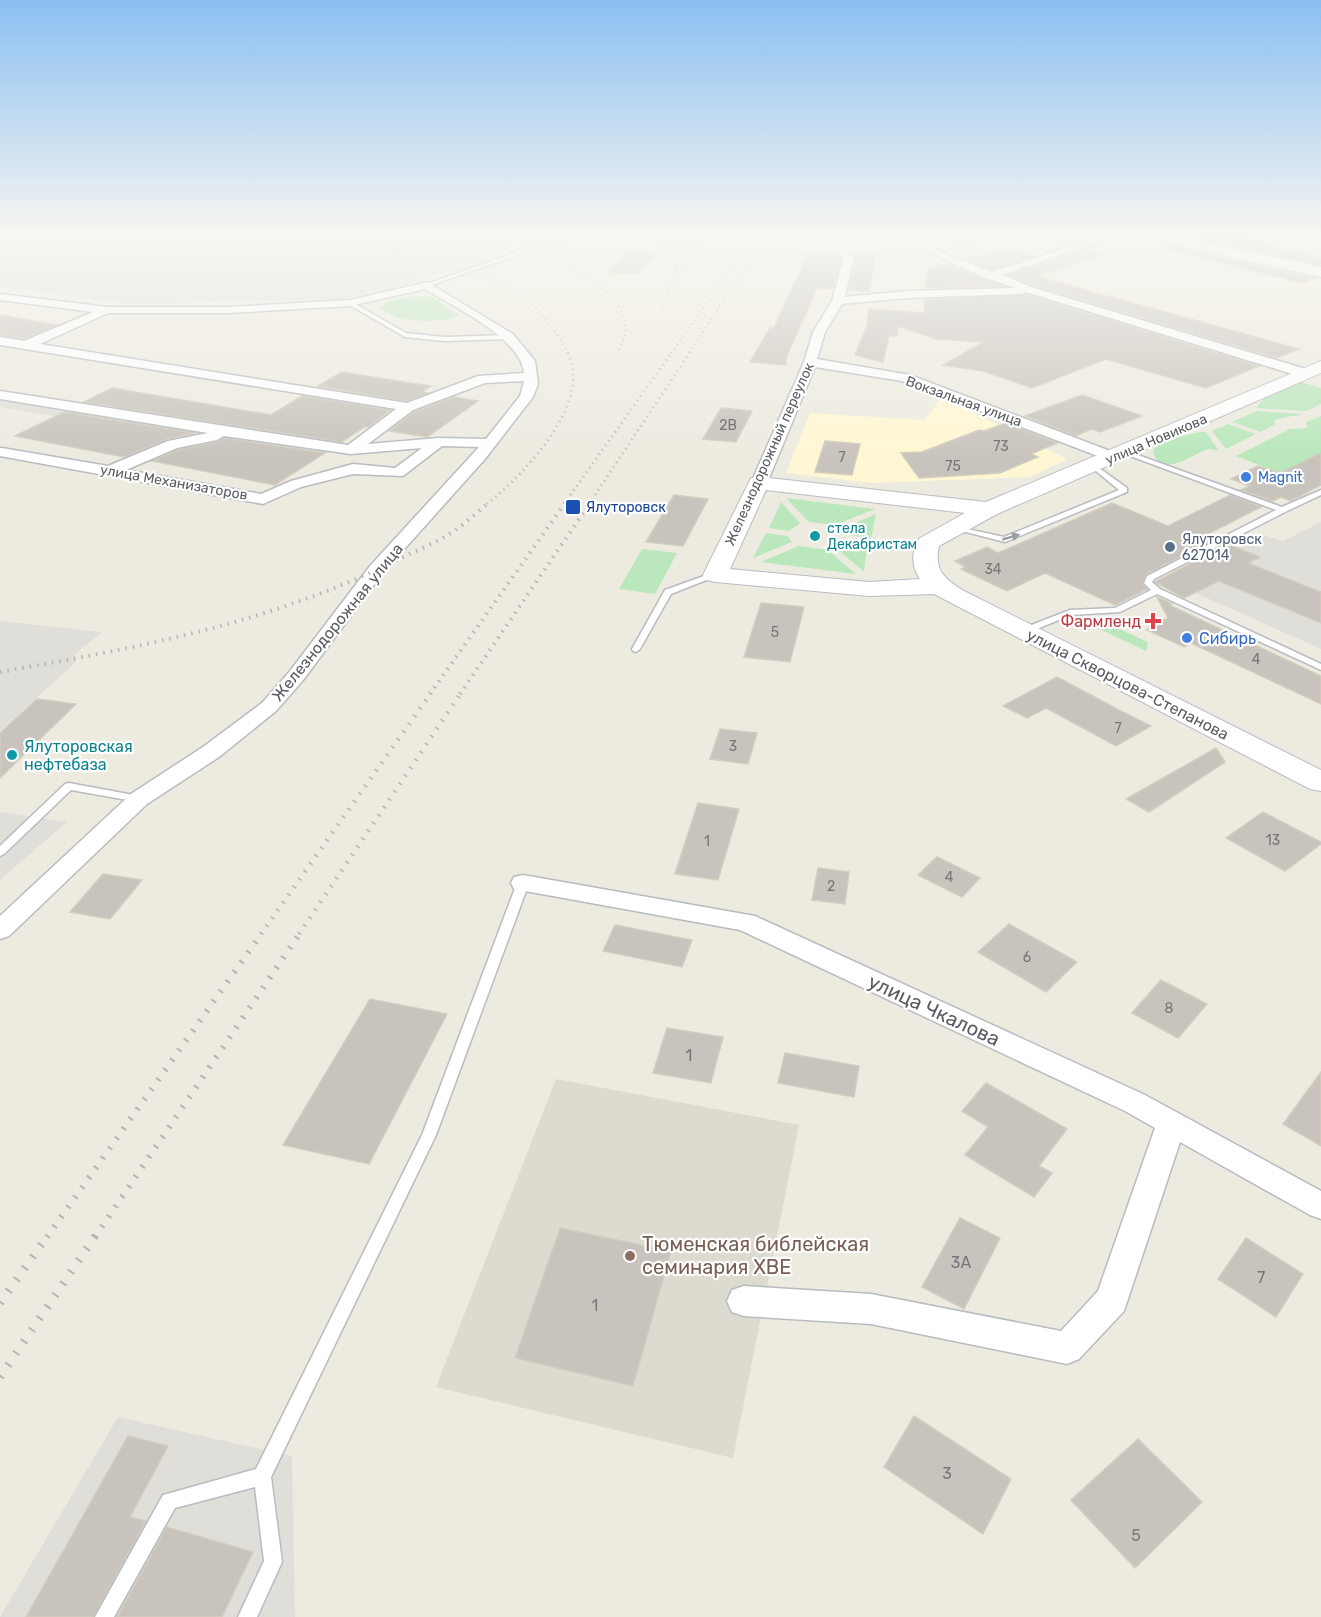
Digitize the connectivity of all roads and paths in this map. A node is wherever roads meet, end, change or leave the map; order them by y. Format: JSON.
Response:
{"nodes":[{"id":1,"x":95,"y":308,"type":"edge"},
{"id":2,"x":269,"y":308,"type":"edge"},
{"id":3,"x":359,"y":308,"type":"edge"},
{"id":4,"x":463,"y":308,"type":"edge"},
{"id":5,"x":833,"y":308,"type":"edge"},
{"id":6,"x":1096,"y":308,"type":"edge"},
{"id":7,"x":108,"y":310,"type":"junction"},
{"id":8,"x":509,"y":338,"type":"junction"},
{"id":9,"x":0,"y":341,"type":"edge"},
{"id":10,"x":25,"y":345,"type":"junction"},
{"id":11,"x":0,"y":356,"type":"edge"},
{"id":12,"x":810,"y":362,"type":"junction"},
{"id":13,"x":1313,"y":369,"type":"edge"},
{"id":14,"x":531,"y":377,"type":"junction"},
{"id":15,"x":0,"y":395,"type":"edge"},
{"id":16,"x":408,"y":407,"type":"junction"},
{"id":17,"x":230,"y":433,"type":"junction"},
{"id":18,"x":439,"y":442,"type":"junction"},
{"id":19,"x":491,"y":443,"type":"junction"},
{"id":20,"x":351,"y":450,"type":"junction"},
{"id":21,"x":2,"y":452,"type":"dead end"},
{"id":22,"x":1118,"y":454,"type":"junction"},
{"id":23,"x":1092,"y":465,"type":"junction"},
{"id":24,"x":110,"y":471,"type":"junction"},
{"id":25,"x":759,"y":483,"type":"junction"},
{"id":26,"x":1321,"y":492,"type":"edge"},
{"id":27,"x":989,"y":509,"type":"junction"},
{"id":28,"x":1282,"y":510,"type":"junction"},
{"id":29,"x":954,"y":528,"type":"junction"},
{"id":30,"x":716,"y":575,"type":"junction"},
{"id":31,"x":936,"y":586,"type":"junction"},
{"id":32,"x":1157,"y":591,"type":"junction"},
{"id":33,"x":1024,"y":632,"type":"junction"},
{"id":34,"x":636,"y":649,"type":"dead end"},
{"id":35,"x":1321,"y":667,"type":"edge"},
{"id":36,"x":1321,"y":782,"type":"edge"},
{"id":37,"x":139,"y":799,"type":"junction"},
{"id":38,"x":0,"y":852,"type":"edge"},
{"id":39,"x":523,"y":883,"type":"joint"},
{"id":40,"x":0,"y":930,"type":"edge"},
{"id":41,"x":1172,"y":1124,"type":"junction"},
{"id":42,"x":1321,"y":1206,"type":"edge"},
{"id":43,"x":744,"y":1301,"type":"dead end"},
{"id":44,"x":262,"y":1476,"type":"junction"},
{"id":45,"x":104,"y":1617,"type":"edge"},
{"id":46,"x":247,"y":1617,"type":"edge"}],
"edges":[{"from":1,"to":7,"type":"street"},
{"from":2,"to":7,"type":"street"},
{"from":3,"to":8,"type":"lane"},
{"from":4,"to":8,"type":"street"},
{"from":5,"to":12,"type":"street","name":"Железнодорожный переулок"},
{"from":6,"to":13,"type":"street"},
{"from":7,"to":10,"type":"street"},
{"from":8,"to":14,"type":"street"},
{"from":9,"to":10,"type":"street"},
{"from":10,"to":11,"type":"street"},
{"from":10,"to":16,"type":"street"},
{"from":12,"to":22,"type":"street","name":"Вокзальная улица"},
{"from":12,"to":25,"type":"street","name":"Железнодорожный переулок"},
{"from":13,"to":22,"type":"street","name":"улица Новикова"},
{"from":14,"to":16,"type":"street"},
{"from":14,"to":19,"type":"street","name":"Железнодорожная улица"},
{"from":15,"to":17,"type":"street"},
{"from":16,"to":20,"type":"street"},
{"from":17,"to":20,"type":"street"},
{"from":17,"to":24,"type":"street"},
{"from":18,"to":19,"type":"street"},
{"from":18,"to":20,"type":"street"},
{"from":18,"to":24,"type":"street","name":"улица Механизаторов"},
{"from":19,"to":37,"type":"street","name":"Железнодорожная улица"},
{"from":21,"to":24,"type":"street","name":"улица Механизаторов"},
{"from":22,"to":23,"type":"street","name":"улица Новикова"},
{"from":22,"to":28,"type":"lane"},
{"from":23,"to":27,"type":"street","name":"улица Новикова"},
{"from":29,"to":23,"type":"lane","one_way":true},
{"from":25,"to":27,"type":"street","name":"улица Новикова"},
{"from":25,"to":30,"type":"street","name":"Железнодорожный переулок"},
{"from":26,"to":28,"type":"lane"},
{"from":27,"to":29,"type":"street","name":"улица Новикова"},
{"from":28,"to":32,"type":"lane"},
{"from":29,"to":31,"type":"street","name":"улица Новикова"},
{"from":30,"to":31,"type":"street"},
{"from":30,"to":34,"type":"lane"},
{"from":31,"to":33,"type":"street","name":"улица Скворцова-Степанова"},
{"from":32,"to":33,"type":"lane"},
{"from":32,"to":35,"type":"lane"},
{"from":33,"to":36,"type":"street","name":"улица Скворцова-Степанова"},
{"from":37,"to":38,"type":"lane"},
{"from":37,"to":40,"type":"street","name":"Железнодорожная улица"},
{"from":39,"to":41,"type":"street","name":"улица Чкалова"},
{"from":39,"to":44,"type":"lane"},
{"from":41,"to":42,"type":"street","name":"улица Чкалова"},
{"from":41,"to":43,"type":"street"},
{"from":44,"to":45,"type":"lane"},
{"from":44,"to":46,"type":"lane"}]}
